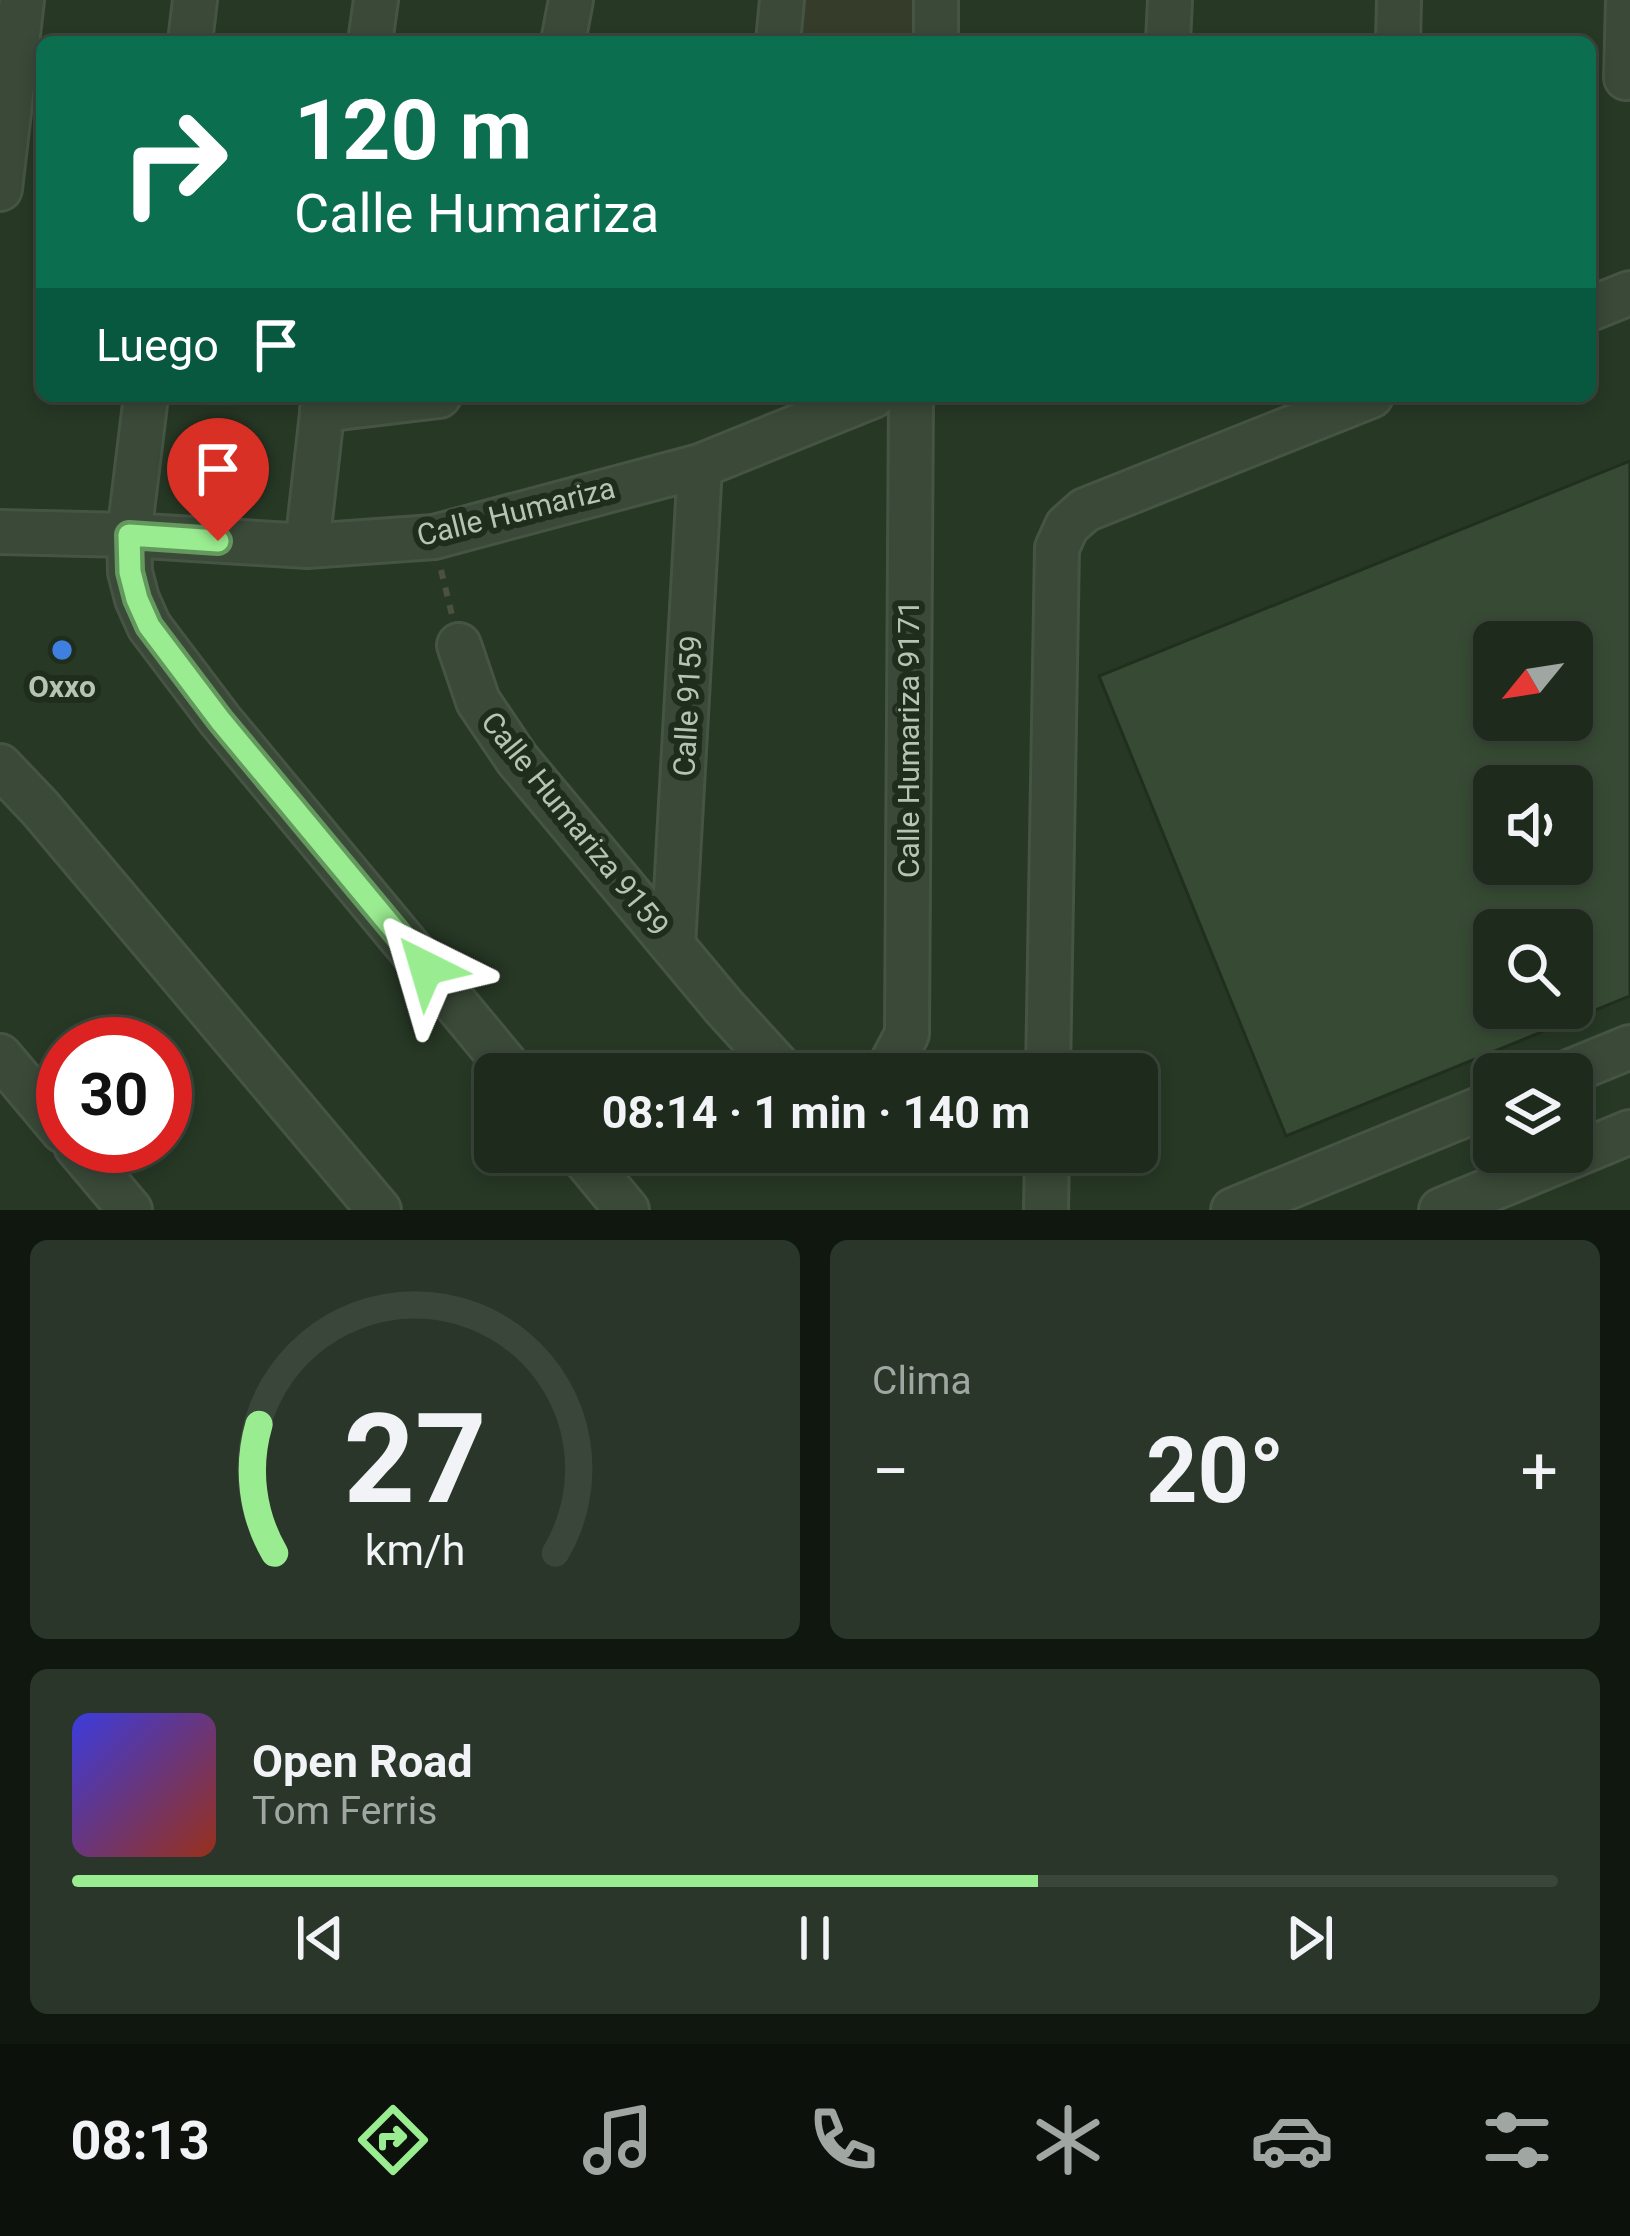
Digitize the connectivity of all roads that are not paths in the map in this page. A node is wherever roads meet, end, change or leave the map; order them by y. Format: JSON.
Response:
{"nodes":[{"id":1,"x":22,"y":0,"type":"edge"},
{"id":2,"x":195,"y":0,"type":"edge"},
{"id":3,"x":376,"y":0,"type":"edge"},
{"id":4,"x":571,"y":0,"type":"edge"},
{"id":5,"x":782,"y":0,"type":"edge"},
{"id":6,"x":936,"y":0,"type":"edge"},
{"id":7,"x":1170,"y":0,"type":"edge"},
{"id":8,"x":1400,"y":0,"type":"edge"},
{"id":9,"x":1628,"y":0,"type":"edge"},
{"id":10,"x":191,"y":36,"type":"edge"},
{"id":11,"x":371,"y":36,"type":"edge"},
{"id":12,"x":564,"y":36,"type":"edge"},
{"id":13,"x":779,"y":36,"type":"edge"},
{"id":14,"x":936,"y":36,"type":"edge"},
{"id":15,"x":1168,"y":36,"type":"edge"},
{"id":16,"x":1398,"y":36,"type":"edge"},
{"id":17,"x":1615,"y":83,"type":"edge"},
{"id":18,"x":0,"y":189,"type":"edge"},
{"id":19,"x":1630,"y":292,"type":"edge"},
{"id":20,"x":1596,"y":306,"type":"edge"},
{"id":21,"x":145,"y":402,"type":"edge"},
{"id":22,"x":857,"y":402,"type":"edge"},
{"id":23,"x":911,"y":402,"type":"edge"},
{"id":24,"x":1356,"y":402,"type":"edge"},
{"id":25,"x":323,"y":403,"type":"edge"},
{"id":26,"x":700,"y":466,"type":"junction"},
{"id":27,"x":0,"y":532,"type":"edge"},
{"id":28,"x":129,"y":535,"type":"junction"},
{"id":29,"x":307,"y":546,"type":"junction"},
{"id":30,"x":459,"y":645,"type":"road end"},
{"id":31,"x":0,"y":766,"type":"edge"},
{"id":32,"x":673,"y":946,"type":"junction"},
{"id":33,"x":1630,"y":1047,"type":"edge"},
{"id":34,"x":497,"y":1053,"type":"edge"},
{"id":35,"x":767,"y":1053,"type":"edge"},
{"id":36,"x":897,"y":1053,"type":"edge"},
{"id":37,"x":1048,"y":1053,"type":"edge"},
{"id":38,"x":0,"y":1056,"type":"edge"},
{"id":39,"x":1593,"y":1062,"type":"edge"},
{"id":40,"x":36,"y":1099,"type":"edge"},
{"id":41,"x":1473,"y":1112,"type":"edge"},
{"id":42,"x":1630,"y":1132,"type":"edge"},
{"id":43,"x":99,"y":1173,"type":"edge"},
{"id":44,"x":596,"y":1173,"type":"edge"},
{"id":45,"x":1047,"y":1173,"type":"edge"},
{"id":46,"x":130,"y":1210,"type":"edge"},
{"id":47,"x":379,"y":1210,"type":"edge"},
{"id":48,"x":627,"y":1210,"type":"edge"},
{"id":49,"x":1046,"y":1210,"type":"edge"},
{"id":50,"x":1233,"y":1210,"type":"edge"},
{"id":51,"x":1441,"y":1210,"type":"edge"}],
"edges":[{"from":1,"to":18,"type":"street"},
{"from":2,"to":10,"type":"street"},
{"from":3,"to":11,"type":"street"},
{"from":4,"to":12,"type":"street"},
{"from":5,"to":13,"type":"street"},
{"from":6,"to":14,"type":"street"},
{"from":7,"to":15,"type":"street"},
{"from":8,"to":16,"type":"street"},
{"from":9,"to":17,"type":"street"},
{"from":19,"to":20,"type":"street"},
{"from":21,"to":28,"type":"street"},
{"from":22,"to":26,"type":"street","name":"Calle Humariza"},
{"from":23,"to":36,"type":"street","name":"Calle Humariza 9171"},
{"from":24,"to":37,"type":"street"},
{"from":25,"to":29,"type":"street"},
{"from":26,"to":29,"type":"street","name":"Calle Humariza"},
{"from":26,"to":32,"type":"street","name":"Calle 9159"},
{"from":27,"to":28,"type":"street","name":"Calle Humariza"},
{"from":28,"to":29,"type":"street","name":"Calle Humariza"},
{"from":28,"to":34,"type":"street"},
{"from":30,"to":32,"type":"street","name":"Calle Humariza 9159"},
{"from":31,"to":47,"type":"street"},
{"from":32,"to":35,"type":"street","name":"Calle Humariza 9159"},
{"from":33,"to":39,"type":"street"},
{"from":38,"to":40,"type":"street"},
{"from":41,"to":50,"type":"street"},
{"from":42,"to":51,"type":"street"},
{"from":43,"to":46,"type":"street"},
{"from":44,"to":48,"type":"street"},
{"from":45,"to":49,"type":"street"}]}
